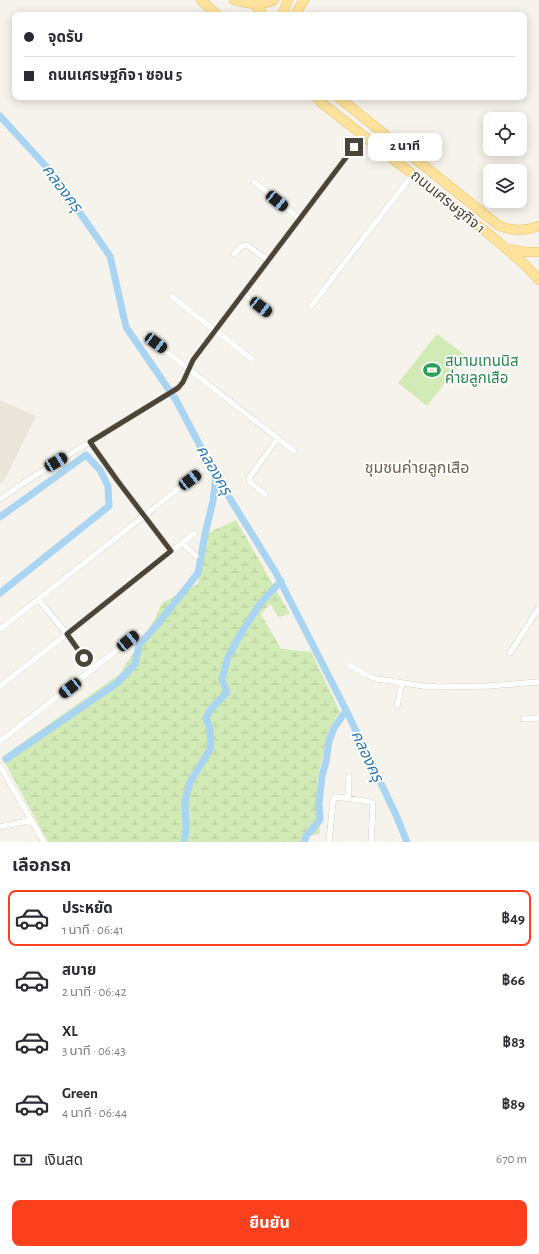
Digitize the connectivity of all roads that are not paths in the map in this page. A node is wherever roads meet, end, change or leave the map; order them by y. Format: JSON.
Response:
{"nodes":[{"id":1,"x":200,"y":0,"type":"edge"},
{"id":2,"x":234,"y":0,"type":"edge"},
{"id":3,"x":274,"y":0,"type":"edge"},
{"id":4,"x":288,"y":0,"type":"edge"},
{"id":5,"x":304,"y":0,"type":"edge"},
{"id":6,"x":254,"y":4,"type":"junction"},
{"id":7,"x":214,"y":12,"type":"edge"},
{"id":8,"x":261,"y":12,"type":"edge"},
{"id":9,"x":283,"y":12,"type":"edge"},
{"id":10,"x":297,"y":12,"type":"edge"},
{"id":11,"x":320,"y":100,"type":"edge"},
{"id":12,"x":342,"y":100,"type":"edge"},
{"id":13,"x":363,"y":135,"type":"junction"},
{"id":14,"x":413,"y":174,"type":"junction"},
{"id":15,"x":254,"y":182,"type":"dead end"},
{"id":16,"x":300,"y":219,"type":"junction"},
{"id":17,"x":537,"y":228,"type":"edge"},
{"id":18,"x":506,"y":249,"type":"junction"},
{"id":19,"x":539,"y":252,"type":"edge"},
{"id":20,"x":234,"y":254,"type":"dead end"},
{"id":21,"x":268,"y":260,"type":"junction"},
{"id":22,"x":539,"y":280,"type":"edge"},
{"id":23,"x":243,"y":294,"type":"junction"},
{"id":24,"x":171,"y":296,"type":"dead end"},
{"id":25,"x":311,"y":306,"type":"dead end"},
{"id":26,"x":270,"y":314,"type":"dead end"},
{"id":27,"x":216,"y":330,"type":"junction"},
{"id":28,"x":144,"y":335,"type":"dead end"},
{"id":29,"x":252,"y":359,"type":"dead end"},
{"id":30,"x":189,"y":368,"type":"junction"},
{"id":31,"x":278,"y":438,"type":"junction"},
{"id":32,"x":90,"y":442,"type":"junction"},
{"id":33,"x":294,"y":450,"type":"dead end"},
{"id":34,"x":201,"y":471,"type":"dead end"},
{"id":35,"x":265,"y":494,"type":"dead end"},
{"id":36,"x":0,"y":499,"type":"edge"},
{"id":37,"x":144,"y":515,"type":"junction"},
{"id":38,"x":195,"y":533,"type":"dead end"},
{"id":39,"x":182,"y":543,"type":"junction"},
{"id":40,"x":171,"y":551,"type":"junction"},
{"id":41,"x":196,"y":556,"type":"dead end"},
{"id":42,"x":38,"y":599,"type":"junction"},
{"id":43,"x":539,"y":608,"type":"edge"},
{"id":44,"x":0,"y":629,"type":"edge"},
{"id":45,"x":140,"y":632,"type":"dead end"},
{"id":46,"x":67,"y":634,"type":"junction"},
{"id":47,"x":510,"y":653,"type":"dead end"},
{"id":48,"x":349,"y":665,"type":"dead end"},
{"id":49,"x":93,"y":670,"type":"junction"},
{"id":50,"x":539,"y":682,"type":"edge"},
{"id":51,"x":402,"y":683,"type":"junction"},
{"id":52,"x":0,"y":686,"type":"edge"},
{"id":53,"x":397,"y":706,"type":"dead end"},
{"id":54,"x":539,"y":718,"type":"edge"},
{"id":55,"x":523,"y":719,"type":"dead end"},
{"id":56,"x":0,"y":742,"type":"edge"},
{"id":57,"x":0,"y":766,"type":"edge"},
{"id":58,"x":348,"y":776,"type":"dead end"},
{"id":59,"x":348,"y":798,"type":"junction"},
{"id":60,"x":32,"y":820,"type":"junction"},
{"id":61,"x":0,"y":827,"type":"edge"},
{"id":62,"x":44,"y":842,"type":"edge"},
{"id":63,"x":329,"y":842,"type":"edge"},
{"id":64,"x":370,"y":842,"type":"edge"}],
"edges":[{"from":1,"to":7,"type":"main road"},
{"from":2,"to":6,"type":"main road"},
{"from":3,"to":6,"type":"main road"},
{"from":4,"to":9,"type":"main road"},
{"from":5,"to":10,"type":"main road"},
{"from":6,"to":8,"type":"main road"},
{"from":11,"to":13,"type":"main road","name":"ถนนเศรษฐกิจ 1"},
{"from":12,"to":17,"type":"main road","name":"ถนนเศรษฐกิจ 1"},
{"from":13,"to":14,"type":"main road","name":"ถนนเศรษฐกิจ 1"},
{"from":13,"to":16,"type":"street"},
{"from":14,"to":18,"type":"main road","name":"ถนนเศรษฐกิจ 1"},
{"from":14,"to":25,"type":"street"},
{"from":15,"to":16,"type":"street"},
{"from":16,"to":21,"type":"street"},
{"from":18,"to":19,"type":"main road"},
{"from":18,"to":22,"type":"main road","name":"ถนนเศรษฐกิจ 1"},
{"from":20,"to":21,"type":"street"},
{"from":21,"to":23,"type":"street"},
{"from":23,"to":26,"type":"street"},
{"from":23,"to":27,"type":"street"},
{"from":24,"to":27,"type":"street"},
{"from":27,"to":29,"type":"street"},
{"from":27,"to":30,"type":"street"},
{"from":28,"to":30,"type":"street"},
{"from":30,"to":31,"type":"street"},
{"from":30,"to":32,"type":"street"},
{"from":31,"to":33,"type":"street"},
{"from":31,"to":35,"type":"street"},
{"from":32,"to":36,"type":"street"},
{"from":32,"to":37,"type":"street"},
{"from":34,"to":37,"type":"street"},
{"from":37,"to":40,"type":"street"},
{"from":37,"to":42,"type":"street"},
{"from":38,"to":39,"type":"street"},
{"from":39,"to":40,"type":"street"},
{"from":39,"to":41,"type":"street"},
{"from":40,"to":46,"type":"street"},
{"from":42,"to":44,"type":"street"},
{"from":42,"to":46,"type":"street"},
{"from":43,"to":47,"type":"street"},
{"from":45,"to":49,"type":"street"},
{"from":46,"to":49,"type":"street"},
{"from":46,"to":52,"type":"street"},
{"from":48,"to":51,"type":"street"},
{"from":49,"to":56,"type":"street"},
{"from":50,"to":51,"type":"street"},
{"from":51,"to":53,"type":"street"},
{"from":54,"to":55,"type":"street"},
{"from":57,"to":60,"type":"street"},
{"from":58,"to":59,"type":"street"},
{"from":59,"to":63,"type":"street"},
{"from":59,"to":64,"type":"street"},
{"from":60,"to":61,"type":"street"},
{"from":60,"to":62,"type":"street"}]}
